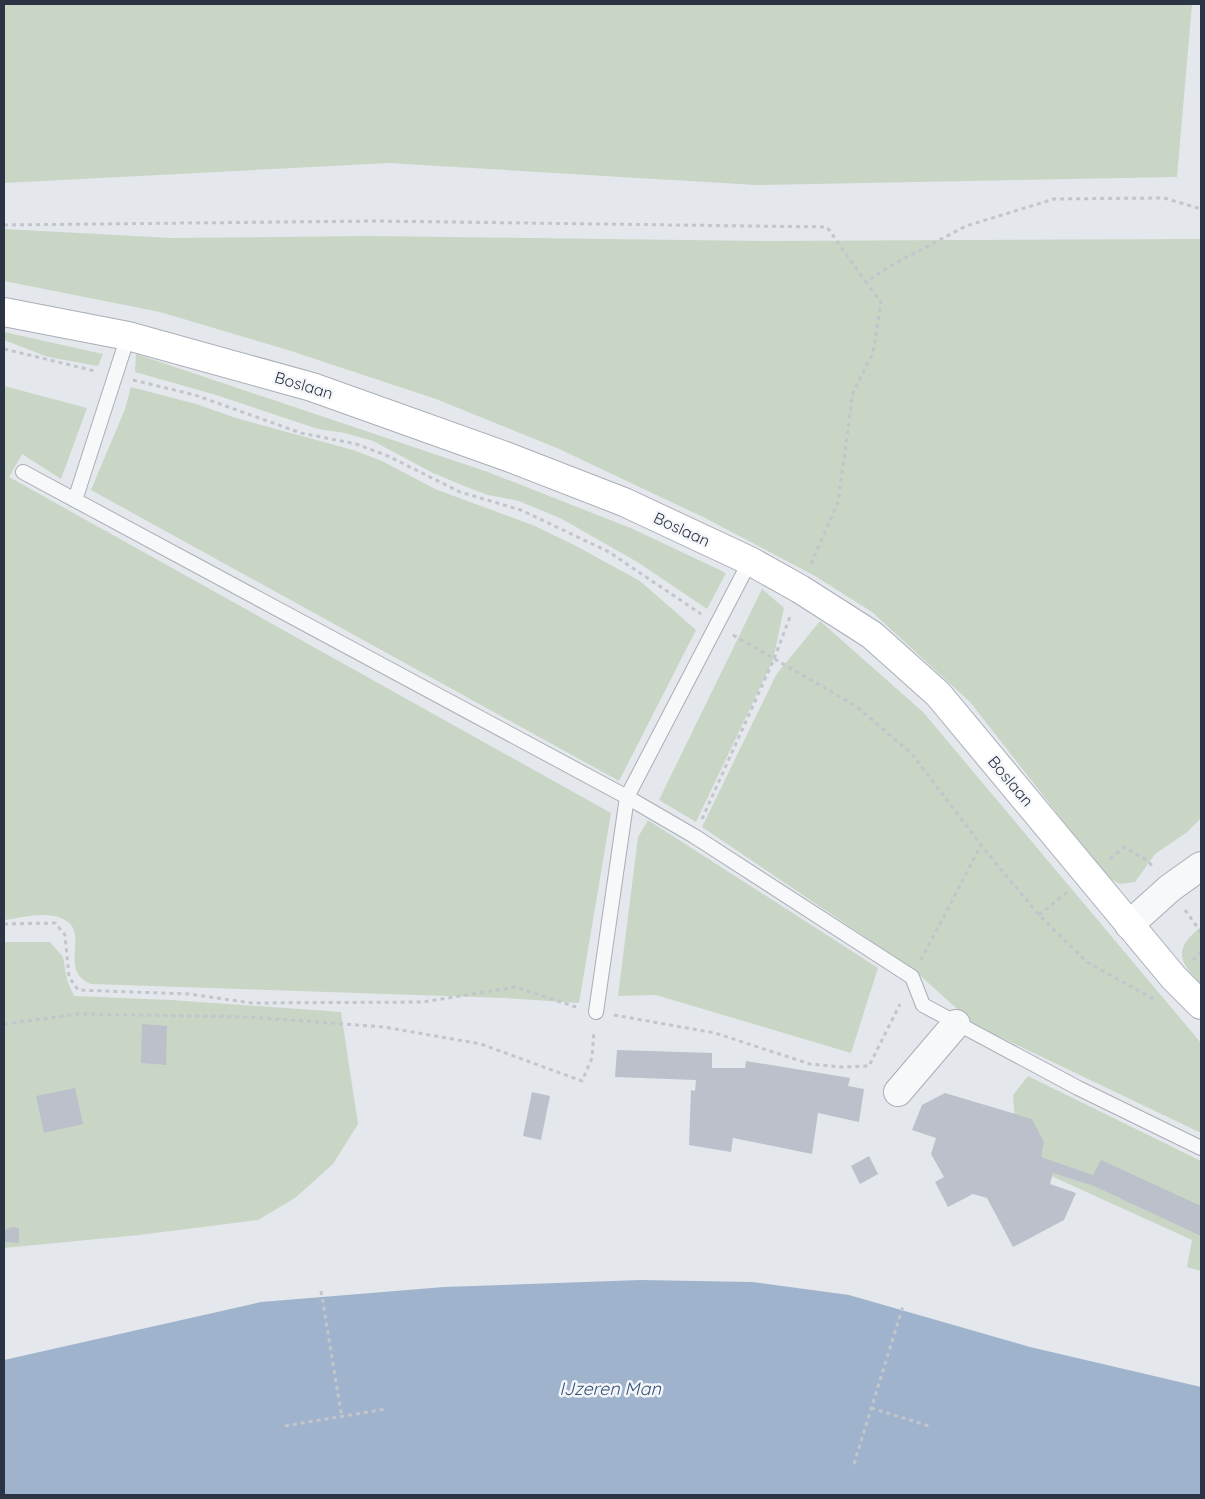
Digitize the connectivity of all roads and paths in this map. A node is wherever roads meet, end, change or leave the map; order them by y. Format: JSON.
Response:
{"nodes":[{"id":1,"x":1201,"y":209,"type":"edge"},
{"id":2,"x":4,"y":225,"type":"edge"},
{"id":3,"x":866,"y":282,"type":"junction"},
{"id":4,"x":4,"y":312,"type":"edge"},
{"id":5,"x":128,"y":336,"type":"junction"},
{"id":6,"x":4,"y":349,"type":"edge"},
{"id":7,"x":116,"y":376,"type":"junction"},
{"id":8,"x":23,"y":472,"type":"dead end"},
{"id":9,"x":75,"y":500,"type":"junction"},
{"id":10,"x":750,"y":561,"type":"junction"},
{"id":11,"x":800,"y":589,"type":"junction"},
{"id":12,"x":716,"y":625,"type":"junction"},
{"id":13,"x":774,"y":659,"type":"junction"},
{"id":14,"x":627,"y":797,"type":"junction"},
{"id":15,"x":694,"y":836,"type":"junction"},
{"id":16,"x":981,"y":845,"type":"junction"},
{"id":17,"x":1201,"y":866,"type":"edge"},
{"id":18,"x":4,"y":924,"type":"edge"},
{"id":19,"x":1129,"y":925,"type":"junction"},
{"id":20,"x":912,"y":977,"type":"junction"},
{"id":21,"x":1153,"y":998,"type":"dead end"},
{"id":22,"x":1201,"y":1005,"type":"edge"},
{"id":23,"x":596,"y":1012,"type":"junction"},
{"id":24,"x":4,"y":1024,"type":"edge"},
{"id":25,"x":956,"y":1024,"type":"junction"},
{"id":26,"x":898,"y":1092,"type":"dead end"},
{"id":27,"x":1201,"y":1148,"type":"edge"},
{"id":28,"x":321,"y":1291,"type":"dead end"},
{"id":29,"x":902,"y":1306,"type":"dead end"},
{"id":30,"x":871,"y":1408,"type":"junction"},
{"id":31,"x":386,"y":1409,"type":"dead end"},
{"id":32,"x":342,"y":1418,"type":"junction"},
{"id":33,"x":285,"y":1426,"type":"dead end"},
{"id":34,"x":930,"y":1426,"type":"dead end"},
{"id":35,"x":854,"y":1464,"type":"dead end"}],
"edges":[{"from":1,"to":3,"type":"path"},
{"from":2,"to":3,"type":"path"},
{"from":3,"to":11,"type":"path"},
{"from":4,"to":5,"type":"main road","name":"Boslaan"},
{"from":5,"to":7,"type":"lane"},
{"from":5,"to":10,"type":"main road","name":"Boslaan"},
{"from":6,"to":7,"type":"path"},
{"from":7,"to":9,"type":"lane"},
{"from":7,"to":12,"type":"path"},
{"from":8,"to":9,"type":"lane"},
{"from":9,"to":14,"type":"lane"},
{"from":10,"to":11,"type":"main road","name":"Boslaan"},
{"from":10,"to":12,"type":"lane"},
{"from":11,"to":13,"type":"path"},
{"from":11,"to":19,"type":"main road","name":"Boslaan"},
{"from":12,"to":13,"type":"path"},
{"from":12,"to":14,"type":"lane"},
{"from":13,"to":15,"type":"path"},
{"from":13,"to":16,"type":"path"},
{"from":14,"to":15,"type":"lane"},
{"from":14,"to":23,"type":"lane"},
{"from":15,"to":20,"type":"lane"},
{"from":16,"to":20,"type":"path"},
{"from":16,"to":21,"type":"path"},
{"from":17,"to":19,"type":"street"},
{"from":18,"to":23,"type":"path"},
{"from":19,"to":22,"type":"main road","name":"Boslaan"},
{"from":20,"to":23,"type":"path"},
{"from":20,"to":25,"type":"lane"},
{"from":23,"to":24,"type":"path"},
{"from":25,"to":26,"type":"street"},
{"from":25,"to":27,"type":"lane"},
{"from":28,"to":32,"type":"path"},
{"from":29,"to":30,"type":"path"},
{"from":30,"to":34,"type":"path"},
{"from":30,"to":35,"type":"path"},
{"from":31,"to":32,"type":"path"},
{"from":32,"to":33,"type":"path"}]}
